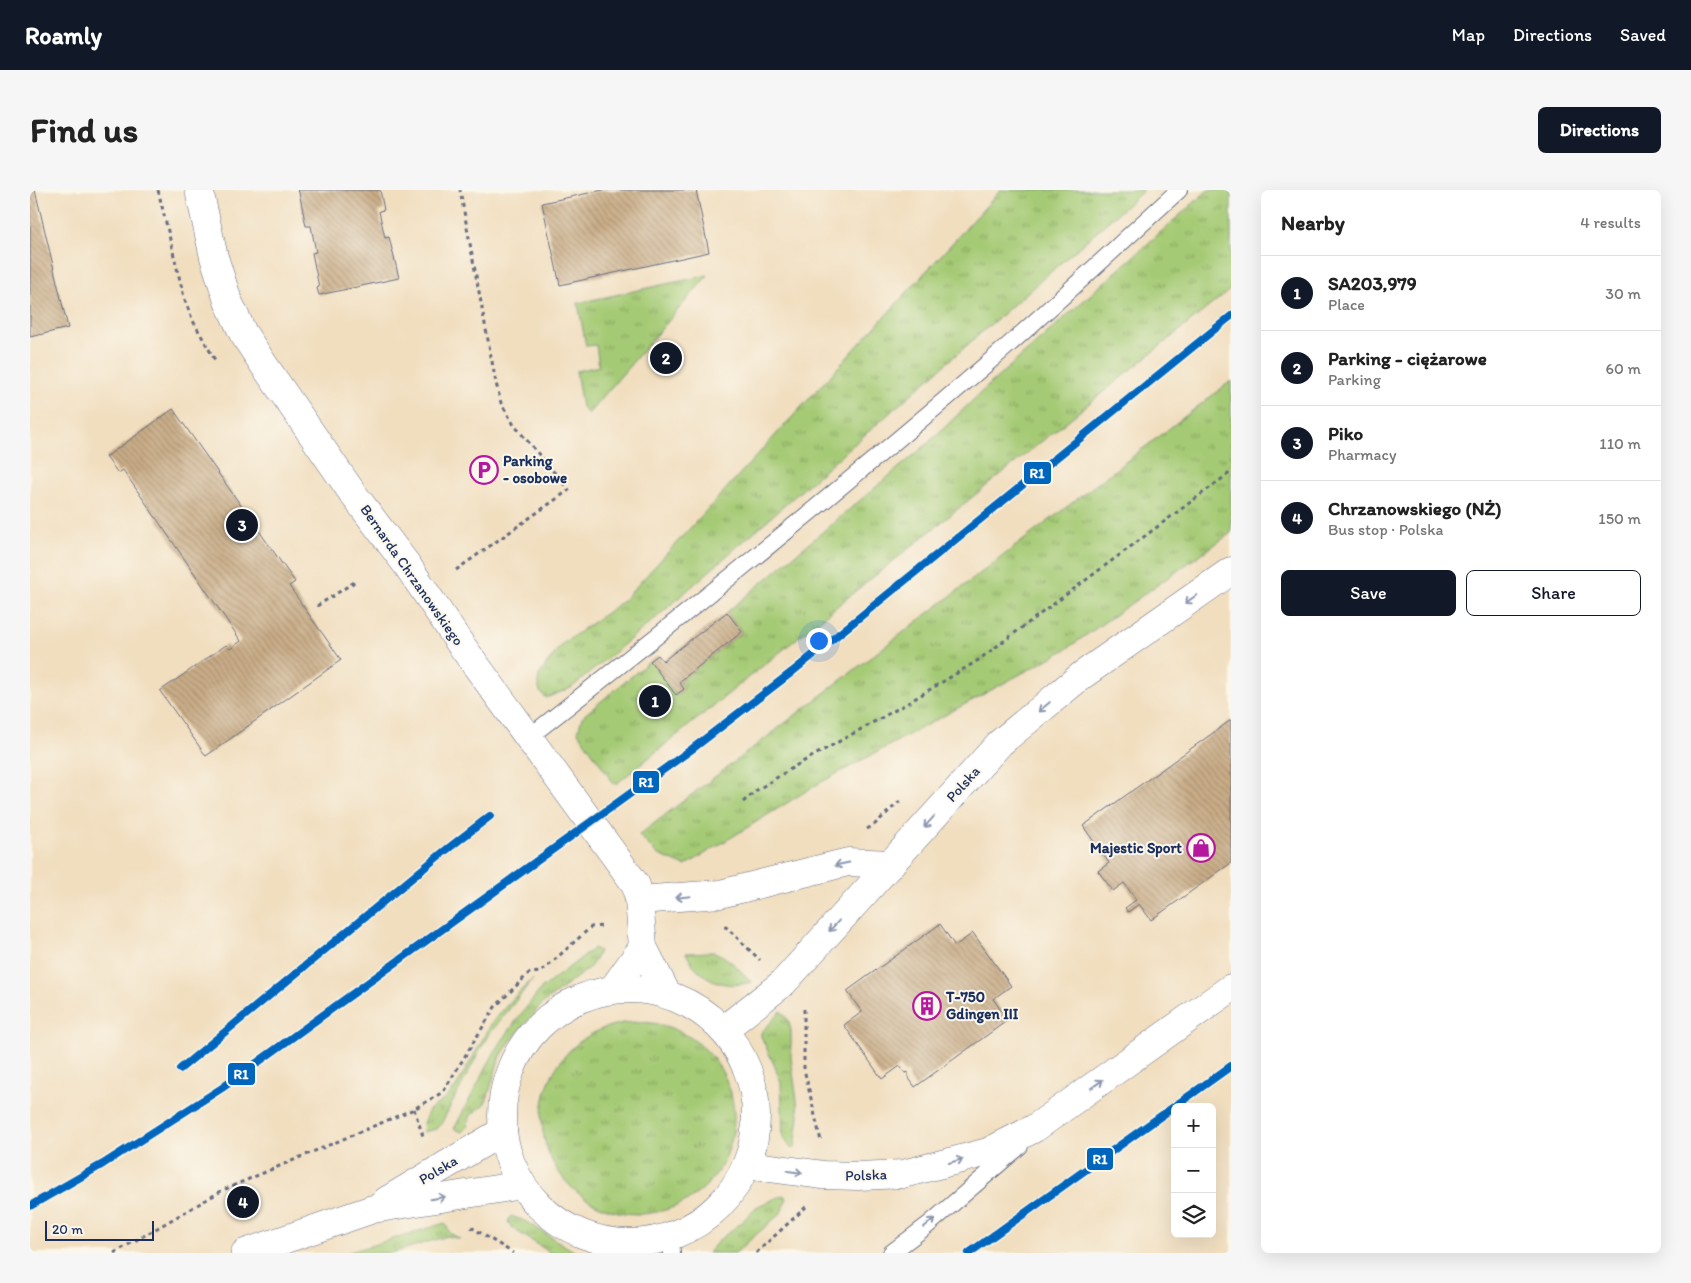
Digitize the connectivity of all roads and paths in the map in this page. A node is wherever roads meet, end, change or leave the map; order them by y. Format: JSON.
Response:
{"nodes":[{"id":1,"x":158,"y":190,"type":"edge"},
{"id":2,"x":199,"y":190,"type":"edge"},
{"id":3,"x":460,"y":190,"type":"edge"},
{"id":4,"x":1179,"y":190,"type":"edge"},
{"id":5,"x":216,"y":362,"type":"dead end"},
{"id":6,"x":1231,"y":472,"type":"edge"},
{"id":7,"x":456,"y":570,"type":"dead end"},
{"id":8,"x":1231,"y":571,"type":"edge"},
{"id":9,"x":356,"y":581,"type":"dead end"},
{"id":10,"x":317,"y":606,"type":"dead end"},
{"id":11,"x":529,"y":736,"type":"junction"},
{"id":12,"x":743,"y":802,"type":"dead end"},
{"id":13,"x":890,"y":864,"type":"junction"},
{"id":14,"x":639,"y":900,"type":"junction"},
{"id":15,"x":605,"y":926,"type":"dead end"},
{"id":16,"x":717,"y":927,"type":"dead end"},
{"id":17,"x":643,"y":947,"type":"junction"},
{"id":18,"x":764,"y":964,"type":"dead end"},
{"id":19,"x":1231,"y":988,"type":"edge"},
{"id":20,"x":613,"y":989,"type":"junction"},
{"id":21,"x":667,"y":994,"type":"junction"},
{"id":22,"x":804,"y":1006,"type":"dead end"},
{"id":23,"x":723,"y":1030,"type":"junction"},
{"id":24,"x":1064,"y":1107,"type":"junction"},
{"id":25,"x":414,"y":1109,"type":"junction"},
{"id":26,"x":503,"y":1131,"type":"junction"},
{"id":27,"x":424,"y":1140,"type":"dead end"},
{"id":28,"x":822,"y":1144,"type":"dead end"},
{"id":29,"x":747,"y":1165,"type":"junction"},
{"id":30,"x":522,"y":1185,"type":"junction"},
{"id":31,"x":807,"y":1206,"type":"dead end"},
{"id":32,"x":373,"y":1209,"type":"junction"},
{"id":33,"x":468,"y":1226,"type":"dead end"},
{"id":34,"x":672,"y":1245,"type":"edge"},
{"id":35,"x":627,"y":1248,"type":"edge"},
{"id":36,"x":114,"y":1253,"type":"edge"},
{"id":37,"x":245,"y":1253,"type":"edge"},
{"id":38,"x":514,"y":1253,"type":"edge"},
{"id":39,"x":756,"y":1253,"type":"edge"},
{"id":40,"x":891,"y":1253,"type":"edge"}],
"edges":[{"from":1,"to":5,"type":"path"},
{"from":2,"to":11,"type":"main road","name":"Bernarda Chrzanowskiego"},
{"from":3,"to":7,"type":"path"},
{"from":4,"to":11,"type":"lane"},
{"from":6,"to":12,"type":"path"},
{"from":8,"to":13,"type":"main road","name":"Polska","one_way":true},
{"from":9,"to":10,"type":"path"},
{"from":11,"to":14,"type":"main road","name":"Bernarda Chrzanowskiego"},
{"from":13,"to":14,"type":"main road","one_way":true},
{"from":13,"to":23,"type":"main road","name":"Polska","one_way":true},
{"from":14,"to":17,"type":"main road","name":"Bernarda Chrzanowskiego"},
{"from":15,"to":25,"type":"path"},
{"from":16,"to":18,"type":"path"},
{"from":17,"to":20,"type":"main road"},
{"from":17,"to":21,"type":"main road","name":"Bernarda Chrzanowskiego"},
{"from":24,"to":19,"type":"main road","name":"Polska","one_way":true},
{"from":20,"to":21,"type":"main road"},
{"from":20,"to":26,"type":"main road"},
{"from":21,"to":23,"type":"main road"},
{"from":22,"to":28,"type":"path"},
{"from":23,"to":29,"type":"main road"},
{"from":29,"to":24,"type":"main road","name":"Polska","one_way":true},
{"from":40,"to":24,"type":"lane","one_way":true},
{"from":25,"to":27,"type":"path"},
{"from":25,"to":36,"type":"path"},
{"from":26,"to":30,"type":"main road"},
{"from":26,"to":32,"type":"main road","name":"Polska"},
{"from":29,"to":34,"type":"main road"},
{"from":32,"to":30,"type":"main road","name":"Polska","one_way":true},
{"from":30,"to":35,"type":"main road"},
{"from":31,"to":39,"type":"path"},
{"from":32,"to":37,"type":"main road","name":"Polska"},
{"from":33,"to":38,"type":"path"},
{"from":34,"to":35,"type":"main road"}]}
